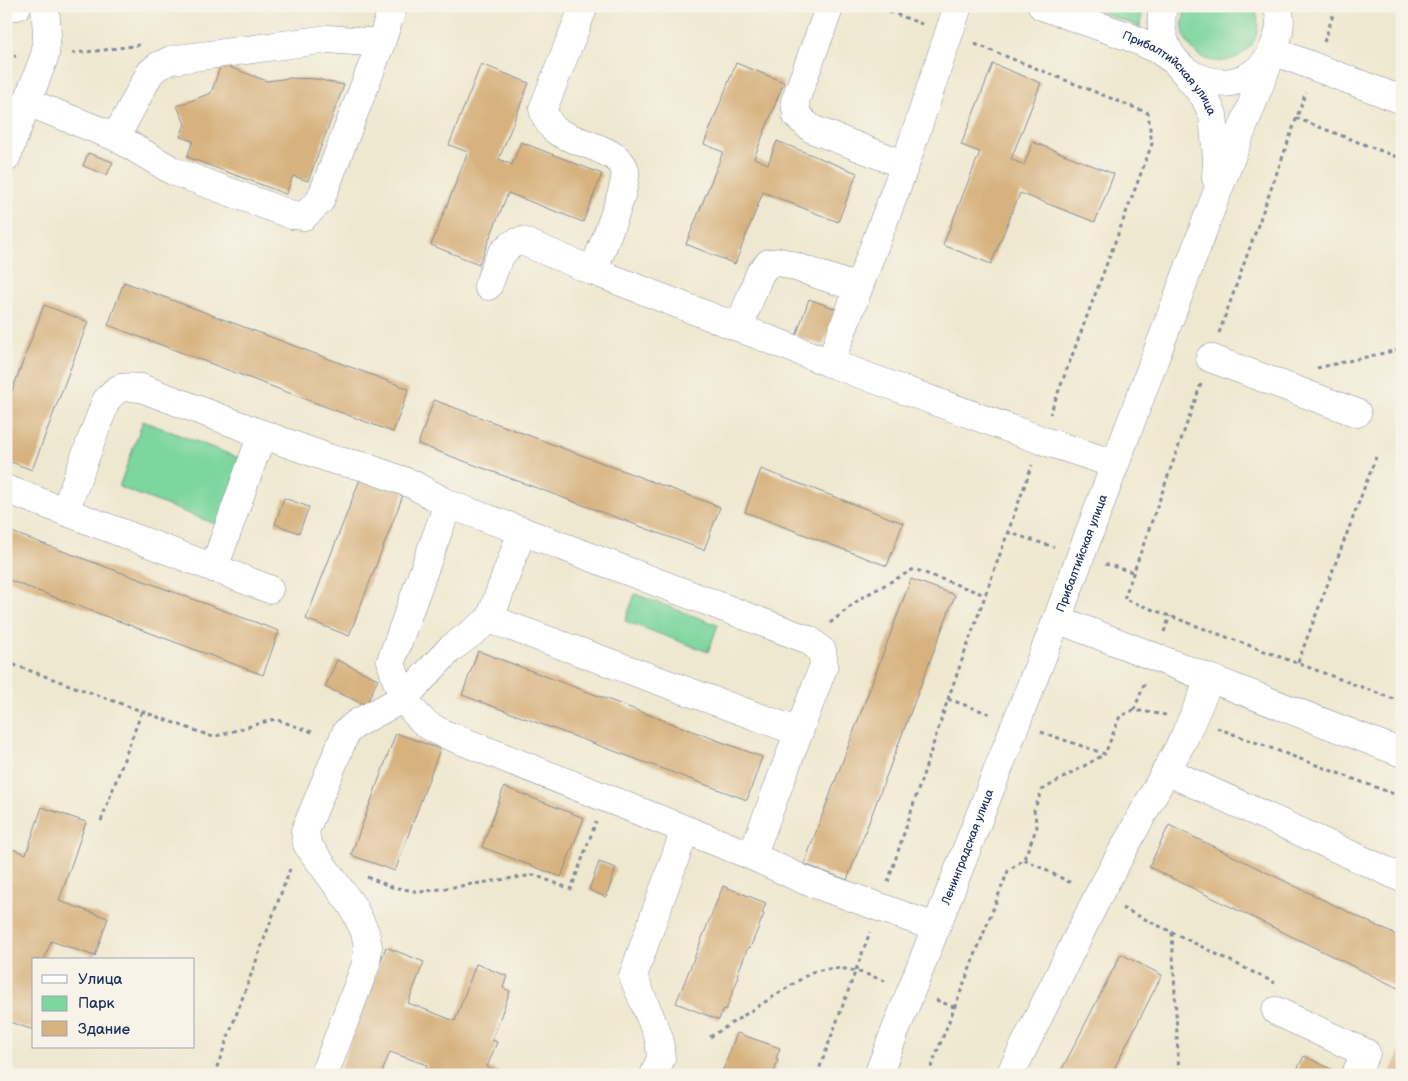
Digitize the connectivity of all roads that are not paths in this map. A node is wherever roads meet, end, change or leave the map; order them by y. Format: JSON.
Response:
{"nodes":[{"id":1,"x":17,"y":6,"type":"edge"},
{"id":2,"x":45,"y":6,"type":"edge"},
{"id":3,"x":393,"y":6,"type":"edge"},
{"id":4,"x":584,"y":6,"type":"edge"},
{"id":5,"x":830,"y":6,"type":"edge"},
{"id":6,"x":958,"y":6,"type":"edge"},
{"id":7,"x":1042,"y":6,"type":"edge"},
{"id":8,"x":1163,"y":6,"type":"edge"},
{"id":9,"x":1277,"y":6,"type":"edge"},
{"id":10,"x":1289,"y":6,"type":"edge"},
{"id":11,"x":6,"y":7,"type":"edge"},
{"id":12,"x":381,"y":43,"type":"junction"},
{"id":13,"x":1275,"y":44,"type":"junction"},
{"id":14,"x":1176,"y":62,"type":"junction"},
{"id":15,"x":1402,"y":100,"type":"edge"},
{"id":16,"x":27,"y":102,"type":"junction"},
{"id":17,"x":116,"y":137,"type":"junction"},
{"id":18,"x":6,"y":158,"type":"edge"},
{"id":19,"x":905,"y":165,"type":"junction"},
{"id":20,"x":1215,"y":198,"type":"junction"},
{"id":21,"x":593,"y":270,"type":"junction"},
{"id":22,"x":488,"y":286,"type":"dead end"},
{"id":23,"x":858,"y":288,"type":"junction"},
{"id":24,"x":739,"y":327,"type":"junction"},
{"id":25,"x":1210,"y":358,"type":"dead end"},
{"id":26,"x":830,"y":363,"type":"junction"},
{"id":27,"x":1358,"y":413,"type":"dead end"},
{"id":28,"x":262,"y":434,"type":"junction"},
{"id":29,"x":1115,"y":464,"type":"junction"},
{"id":30,"x":6,"y":489,"type":"edge"},
{"id":31,"x":448,"y":504,"type":"junction"},
{"id":32,"x":65,"y":511,"type":"junction"},
{"id":33,"x":522,"y":531,"type":"junction"},
{"id":34,"x":214,"y":568,"type":"junction"},
{"id":35,"x":269,"y":589,"type":"dead end"},
{"id":36,"x":490,"y":619,"type":"junction"},
{"id":37,"x":1057,"y":619,"type":"junction"},
{"id":38,"x":1210,"y":679,"type":"junction"},
{"id":39,"x":404,"y":698,"type":"junction"},
{"id":40,"x":799,"y":732,"type":"junction"},
{"id":41,"x":1402,"y":753,"type":"edge"},
{"id":42,"x":1166,"y":771,"type":"junction"},
{"id":43,"x":685,"y":830,"type":"junction"},
{"id":44,"x":752,"y":856,"type":"junction"},
{"id":45,"x":1402,"y":878,"type":"edge"},
{"id":46,"x":935,"y":927,"type":"junction"},
{"id":47,"x":1276,"y":1011,"type":"road end"},
{"id":48,"x":324,"y":1075,"type":"edge"},
{"id":49,"x":654,"y":1075,"type":"edge"},
{"id":50,"x":878,"y":1075,"type":"edge"},
{"id":51,"x":1010,"y":1075,"type":"edge"},
{"id":52,"x":1356,"y":1075,"type":"edge"}],
"edges":[{"from":1,"to":11,"type":"street"},
{"from":2,"to":16,"type":"street"},
{"from":3,"to":12,"type":"street"},
{"from":4,"to":21,"type":"street"},
{"from":5,"to":19,"type":"street"},
{"from":6,"to":19,"type":"street"},
{"from":7,"to":14,"type":"street","name":"Прибалтийская улица"},
{"from":8,"to":14,"type":"street"},
{"from":9,"to":13,"type":"street"},
{"from":10,"to":13,"type":"street","name":"Прибалтийская улица"},
{"from":12,"to":17,"type":"street"},
{"from":12,"to":17,"type":"street"},
{"from":13,"to":14,"type":"street"},
{"from":13,"to":15,"type":"street"},
{"from":13,"to":20,"type":"street","name":"Прибалтийская улица"},
{"from":14,"to":20,"type":"street","name":"Прибалтийская улица"},
{"from":16,"to":17,"type":"street"},
{"from":16,"to":18,"type":"street"},
{"from":19,"to":23,"type":"street"},
{"from":20,"to":29,"type":"street","name":"Прибалтийская улица"},
{"from":21,"to":22,"type":"street"},
{"from":21,"to":24,"type":"street"},
{"from":23,"to":24,"type":"street"},
{"from":23,"to":26,"type":"street"},
{"from":24,"to":26,"type":"street"},
{"from":25,"to":27,"type":"street"},
{"from":26,"to":29,"type":"street"},
{"from":28,"to":31,"type":"street"},
{"from":28,"to":32,"type":"street"},
{"from":28,"to":34,"type":"street"},
{"from":29,"to":37,"type":"street","name":"Прибалтийская улица"},
{"from":30,"to":32,"type":"street"},
{"from":31,"to":33,"type":"street"},
{"from":31,"to":39,"type":"street"},
{"from":32,"to":34,"type":"street"},
{"from":33,"to":36,"type":"street"},
{"from":33,"to":40,"type":"street"},
{"from":34,"to":35,"type":"street"},
{"from":36,"to":39,"type":"street"},
{"from":36,"to":40,"type":"street"},
{"from":37,"to":38,"type":"street","name":"Прибалтийская улица"},
{"from":37,"to":46,"type":"street","name":"Ленинградская улица"},
{"from":38,"to":41,"type":"street","name":"Прибалтийская улица"},
{"from":38,"to":42,"type":"street"},
{"from":39,"to":43,"type":"street"},
{"from":39,"to":48,"type":"street"},
{"from":40,"to":44,"type":"street"},
{"from":42,"to":45,"type":"street"},
{"from":42,"to":51,"type":"street"},
{"from":43,"to":44,"type":"street"},
{"from":43,"to":49,"type":"street"},
{"from":44,"to":46,"type":"street"},
{"from":46,"to":50,"type":"street","name":"Ленинградская улица"},
{"from":47,"to":52,"type":"street"}]}
